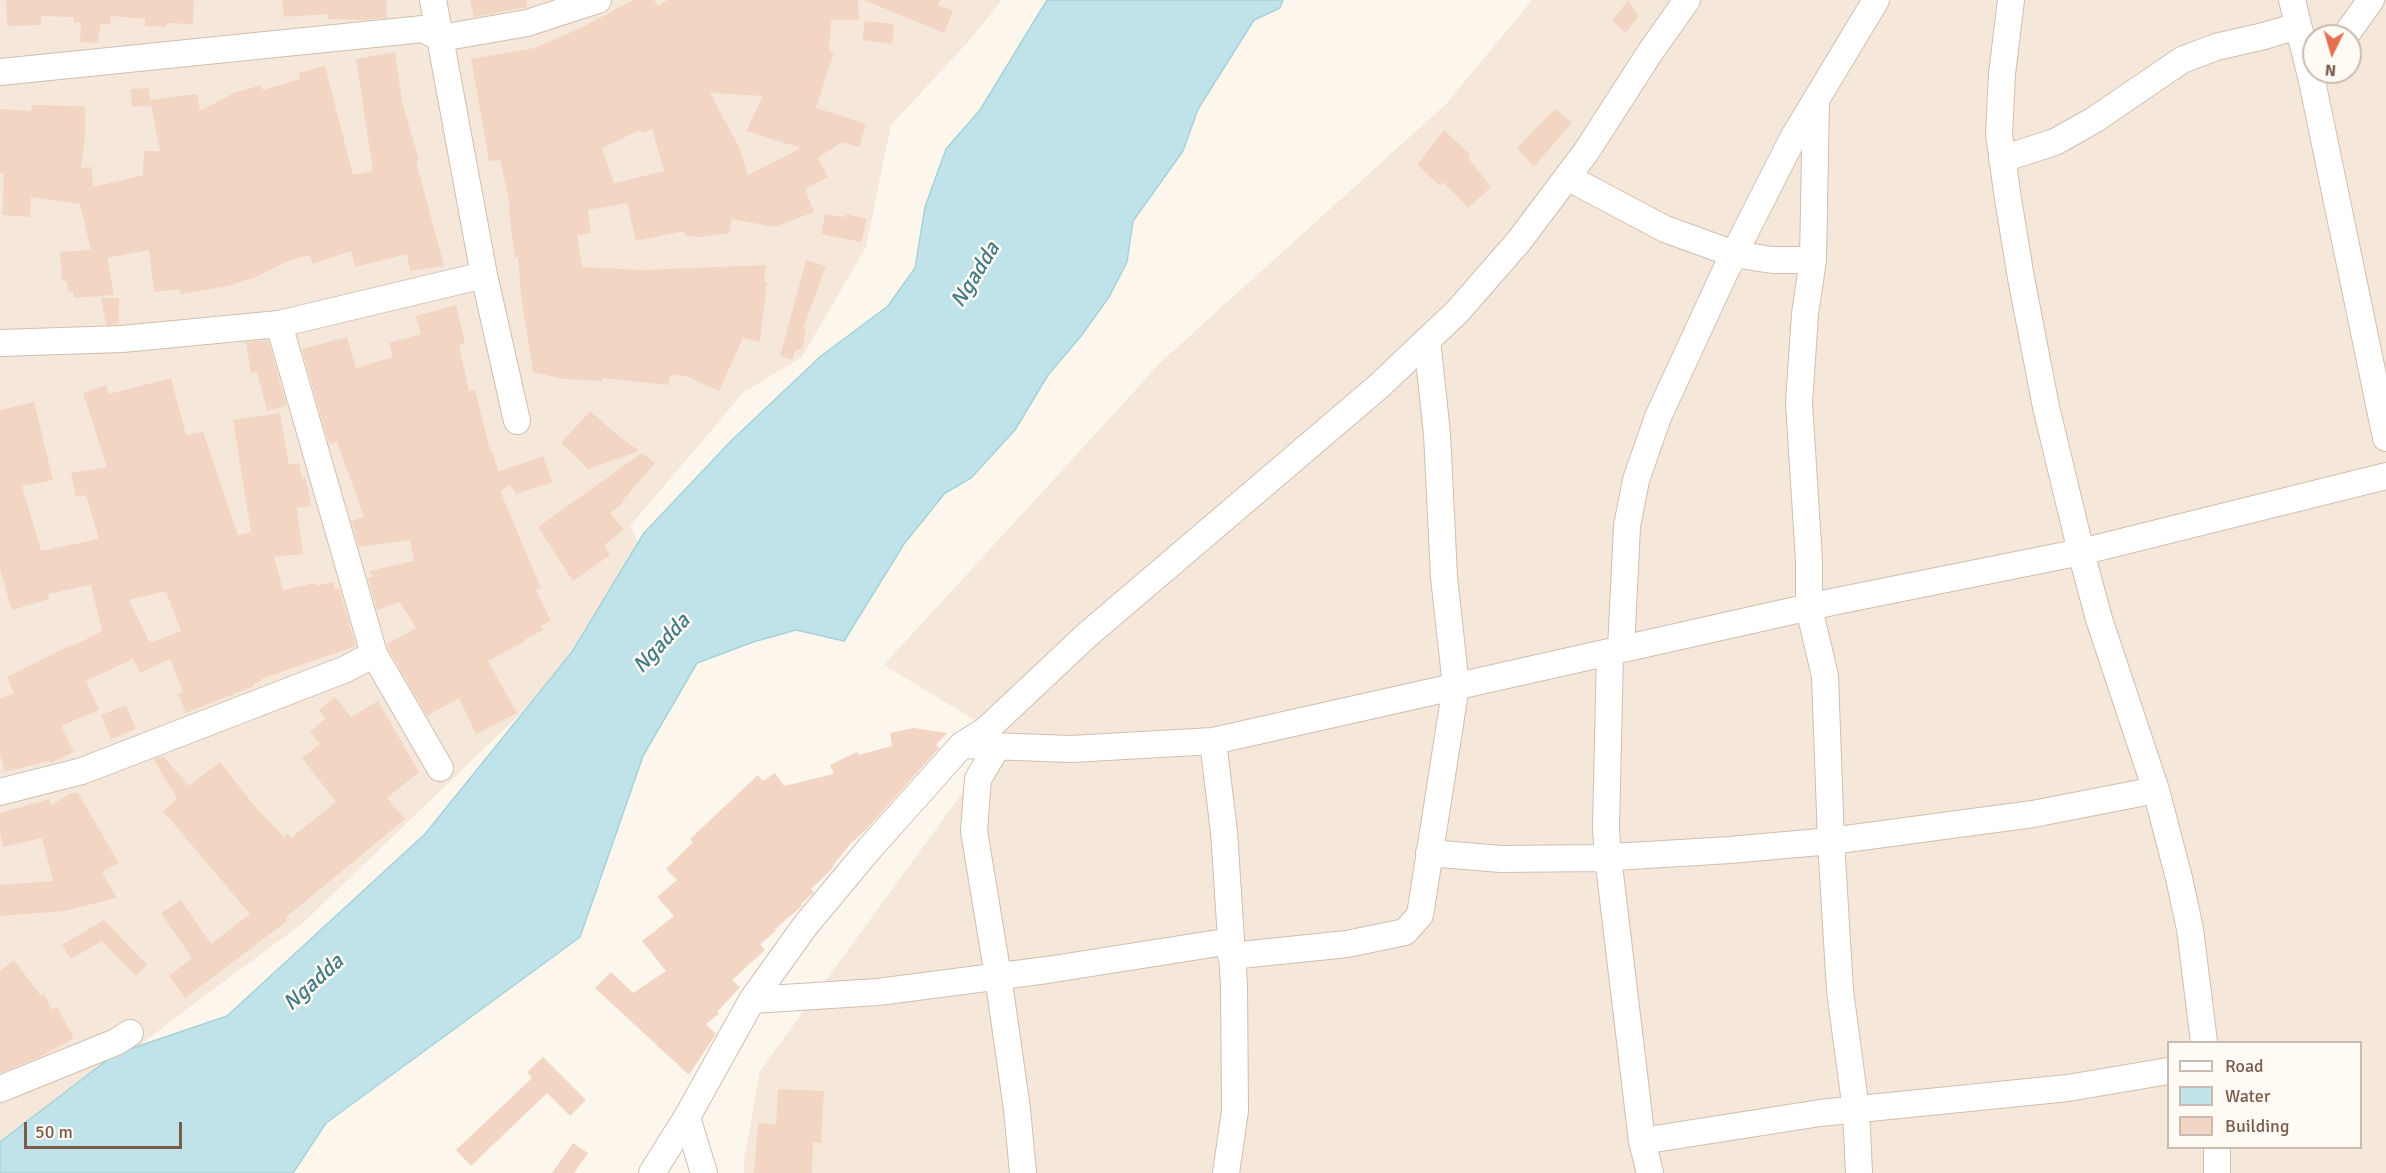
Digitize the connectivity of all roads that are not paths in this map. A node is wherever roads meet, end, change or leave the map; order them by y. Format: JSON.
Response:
{"nodes":[{"id":1,"x":433,"y":0,"type":"edge"},
{"id":2,"x":598,"y":0,"type":"edge"},
{"id":3,"x":1687,"y":0,"type":"edge"},
{"id":4,"x":1876,"y":0,"type":"edge"},
{"id":5,"x":2011,"y":0,"type":"edge"},
{"id":6,"x":2292,"y":0,"type":"edge"},
{"id":7,"x":2371,"y":0,"type":"edge"},
{"id":8,"x":2354,"y":24,"type":"edge"},
{"id":9,"x":2298,"y":26,"type":"junction"},
{"id":10,"x":441,"y":38,"type":"junction"},
{"id":11,"x":2302,"y":38,"type":"edge"},
{"id":12,"x":0,"y":72,"type":"edge"},
{"id":13,"x":2317,"y":84,"type":"edge"},
{"id":14,"x":1816,"y":101,"type":"junction"},
{"id":15,"x":2002,"y":159,"type":"junction"},
{"id":16,"x":1567,"y":177,"type":"junction"},
{"id":17,"x":1734,"y":254,"type":"junction"},
{"id":18,"x":1813,"y":260,"type":"junction"},
{"id":19,"x":484,"y":275,"type":"junction"},
{"id":20,"x":279,"y":324,"type":"junction"},
{"id":21,"x":1427,"y":340,"type":"junction"},
{"id":22,"x":0,"y":343,"type":"edge"},
{"id":23,"x":518,"y":422,"type":"dead end"},
{"id":24,"x":2386,"y":438,"type":"edge"},
{"id":25,"x":2386,"y":476,"type":"edge"},
{"id":26,"x":2080,"y":552,"type":"junction"},
{"id":27,"x":1809,"y":608,"type":"junction"},
{"id":28,"x":1615,"y":650,"type":"junction"},
{"id":29,"x":374,"y":654,"type":"junction"},
{"id":30,"x":1456,"y":686,"type":"junction"},
{"id":31,"x":1213,"y":741,"type":"junction"},
{"id":32,"x":962,"y":745,"type":"junction"},
{"id":33,"x":997,"y":747,"type":"junction"},
{"id":34,"x":440,"y":768,"type":"dead end"},
{"id":35,"x":2156,"y":790,"type":"junction"},
{"id":36,"x":0,"y":792,"type":"edge"},
{"id":37,"x":1831,"y":841,"type":"junction"},
{"id":38,"x":1429,"y":853,"type":"junction"},
{"id":39,"x":1608,"y":857,"type":"junction"},
{"id":40,"x":1231,"y":949,"type":"junction"},
{"id":41,"x":998,"y":976,"type":"junction"},
{"id":42,"x":752,"y":1000,"type":"junction"},
{"id":43,"x":130,"y":1033,"type":"dead end"},
{"id":44,"x":2204,"y":1041,"type":"edge"},
{"id":45,"x":2167,"y":1071,"type":"edge"},
{"id":46,"x":0,"y":1089,"type":"edge"},
{"id":47,"x":1856,"y":1110,"type":"junction"},
{"id":48,"x":687,"y":1117,"type":"junction"},
{"id":49,"x":1642,"y":1141,"type":"junction"},
{"id":50,"x":2217,"y":1149,"type":"edge"},
{"id":51,"x":652,"y":1173,"type":"edge"},
{"id":52,"x":704,"y":1173,"type":"edge"},
{"id":53,"x":1023,"y":1173,"type":"edge"},
{"id":54,"x":1226,"y":1173,"type":"edge"},
{"id":55,"x":1650,"y":1173,"type":"edge"},
{"id":56,"x":1859,"y":1173,"type":"edge"},
{"id":57,"x":2217,"y":1173,"type":"edge"}],
"edges":[{"from":1,"to":10,"type":"street"},
{"from":2,"to":10,"type":"street"},
{"from":3,"to":16,"type":"street"},
{"from":4,"to":14,"type":"street"},
{"from":5,"to":15,"type":"street"},
{"from":6,"to":9,"type":"street"},
{"from":7,"to":8,"type":"street"},
{"from":9,"to":11,"type":"street"},
{"from":9,"to":15,"type":"street"},
{"from":10,"to":12,"type":"street"},
{"from":10,"to":19,"type":"street"},
{"from":13,"to":24,"type":"street"},
{"from":14,"to":17,"type":"street"},
{"from":14,"to":18,"type":"street"},
{"from":15,"to":26,"type":"street"},
{"from":16,"to":17,"type":"street"},
{"from":16,"to":21,"type":"street"},
{"from":17,"to":18,"type":"street"},
{"from":17,"to":28,"type":"street"},
{"from":18,"to":27,"type":"street"},
{"from":19,"to":20,"type":"street"},
{"from":19,"to":23,"type":"street"},
{"from":20,"to":22,"type":"street"},
{"from":20,"to":29,"type":"street"},
{"from":21,"to":30,"type":"street"},
{"from":21,"to":32,"type":"street"},
{"from":25,"to":26,"type":"street"},
{"from":26,"to":27,"type":"street"},
{"from":26,"to":35,"type":"street"},
{"from":27,"to":28,"type":"street"},
{"from":27,"to":37,"type":"street"},
{"from":28,"to":30,"type":"street"},
{"from":28,"to":39,"type":"street"},
{"from":29,"to":34,"type":"street"},
{"from":29,"to":36,"type":"street"},
{"from":30,"to":31,"type":"street"},
{"from":30,"to":38,"type":"street"},
{"from":31,"to":33,"type":"street"},
{"from":31,"to":40,"type":"street"},
{"from":32,"to":33,"type":"street"},
{"from":32,"to":42,"type":"street"},
{"from":33,"to":41,"type":"street"},
{"from":35,"to":37,"type":"street"},
{"from":35,"to":44,"type":"street"},
{"from":37,"to":39,"type":"street"},
{"from":37,"to":47,"type":"street"},
{"from":38,"to":39,"type":"street"},
{"from":38,"to":40,"type":"street"},
{"from":39,"to":49,"type":"street"},
{"from":40,"to":41,"type":"street"},
{"from":40,"to":54,"type":"street"},
{"from":41,"to":42,"type":"street"},
{"from":41,"to":53,"type":"street"},
{"from":42,"to":48,"type":"street"},
{"from":43,"to":46,"type":"street"},
{"from":45,"to":47,"type":"street"},
{"from":47,"to":49,"type":"street"},
{"from":47,"to":56,"type":"street"},
{"from":48,"to":51,"type":"street"},
{"from":48,"to":52,"type":"street"},
{"from":49,"to":55,"type":"street"},
{"from":50,"to":57,"type":"street"}]}
